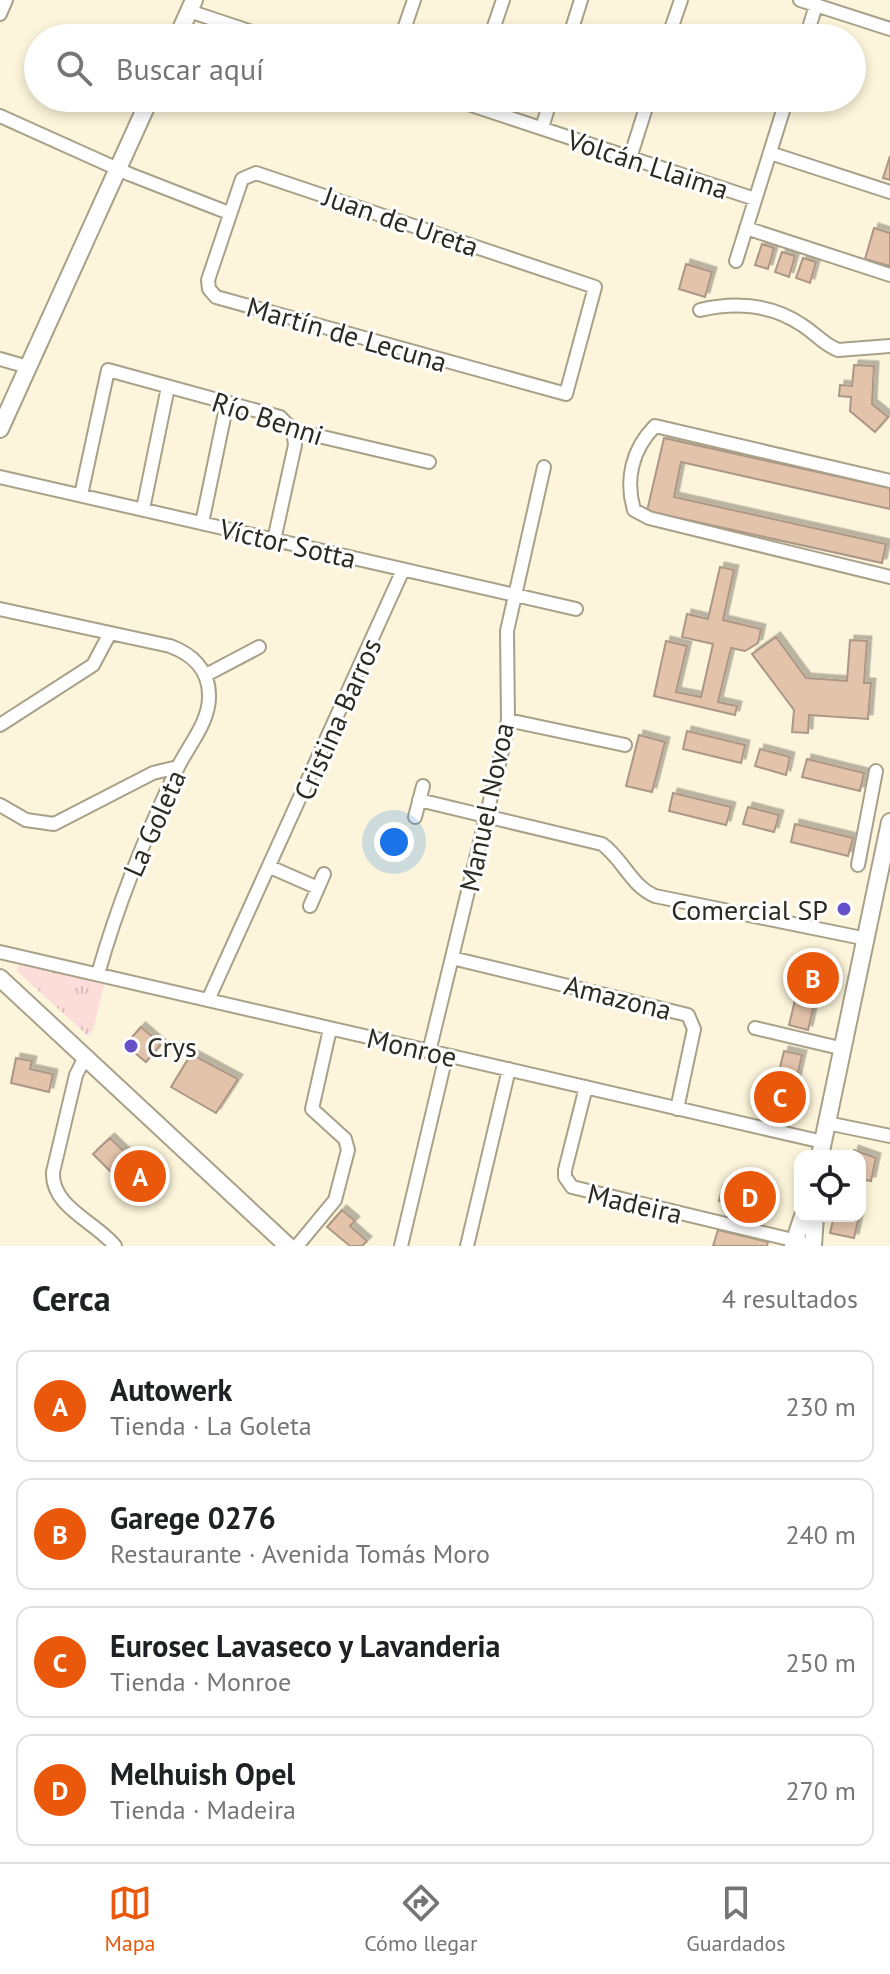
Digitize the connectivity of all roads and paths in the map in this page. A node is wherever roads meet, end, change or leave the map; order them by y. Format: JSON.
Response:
{"nodes":[{"id":1,"x":6,"y":0,"type":"edge"},
{"id":2,"x":414,"y":0,"type":"edge"},
{"id":3,"x":503,"y":0,"type":"edge"},
{"id":4,"x":581,"y":0,"type":"edge"},
{"id":5,"x":681,"y":0,"type":"edge"},
{"id":6,"x":800,"y":0,"type":"edge"},
{"id":7,"x":816,"y":5,"type":"junction"},
{"id":8,"x":192,"y":6,"type":"edge"},
{"id":9,"x":0,"y":14,"type":"edge"},
{"id":10,"x":236,"y":24,"type":"edge"},
{"id":11,"x":406,"y":24,"type":"edge"},
{"id":12,"x":495,"y":24,"type":"edge"},
{"id":13,"x":573,"y":24,"type":"edge"},
{"id":14,"x":673,"y":24,"type":"edge"},
{"id":15,"x":810,"y":24,"type":"edge"},
{"id":16,"x":890,"y":29,"type":"edge"},
{"id":17,"x":143,"y":112,"type":"edge"},
{"id":18,"x":499,"y":112,"type":"edge"},
{"id":19,"x":547,"y":112,"type":"edge"},
{"id":20,"x":645,"y":112,"type":"edge"},
{"id":21,"x":783,"y":112,"type":"edge"},
{"id":22,"x":0,"y":116,"type":"edge"},
{"id":23,"x":542,"y":128,"type":"junction"},
{"id":24,"x":770,"y":153,"type":"junction"},
{"id":25,"x":630,"y":158,"type":"junction"},
{"id":26,"x":117,"y":169,"type":"junction"},
{"id":27,"x":890,"y":192,"type":"edge"},
{"id":28,"x":755,"y":199,"type":"junction"},
{"id":29,"x":229,"y":213,"type":"junction"},
{"id":30,"x":746,"y":228,"type":"junction"},
{"id":31,"x":736,"y":261,"type":"dead end"},
{"id":32,"x":890,"y":275,"type":"edge"},
{"id":33,"x":700,"y":310,"type":"dead end"},
{"id":34,"x":890,"y":346,"type":"edge"},
{"id":35,"x":0,"y":359,"type":"edge"},
{"id":36,"x":28,"y":367,"type":"junction"},
{"id":37,"x":168,"y":387,"type":"junction"},
{"id":38,"x":566,"y":394,"type":"joint"},
{"id":39,"x":227,"y":403,"type":"junction"},
{"id":40,"x":0,"y":429,"type":"edge"},
{"id":41,"x":293,"y":430,"type":"junction"},
{"id":42,"x":429,"y":462,"type":"dead end"},
{"id":43,"x":544,"y":467,"type":"dead end"},
{"id":44,"x":0,"y":477,"type":"edge"},
{"id":45,"x":890,"y":481,"type":"edge"},
{"id":46,"x":81,"y":495,"type":"junction"},
{"id":47,"x":143,"y":509,"type":"junction"},
{"id":48,"x":202,"y":523,"type":"junction"},
{"id":49,"x":274,"y":540,"type":"junction"},
{"id":50,"x":403,"y":570,"type":"junction"},
{"id":51,"x":890,"y":577,"type":"edge"},
{"id":52,"x":515,"y":595,"type":"junction"},
{"id":53,"x":0,"y":609,"type":"edge"},
{"id":54,"x":576,"y":609,"type":"dead end"},
{"id":55,"x":109,"y":635,"type":"junction"},
{"id":56,"x":259,"y":647,"type":"dead end"},
{"id":57,"x":206,"y":675,"type":"junction"},
{"id":58,"x":508,"y":720,"type":"junction"},
{"id":59,"x":0,"y":725,"type":"edge"},
{"id":60,"x":619,"y":744,"type":"dead end"},
{"id":61,"x":178,"y":767,"type":"junction"},
{"id":62,"x":876,"y":771,"type":"dead end"},
{"id":63,"x":423,"y":786,"type":"dead end"},
{"id":64,"x":419,"y":800,"type":"junction"},
{"id":65,"x":0,"y":805,"type":"edge"},
{"id":66,"x":415,"y":817,"type":"dead end"},
{"id":67,"x":487,"y":817,"type":"junction"},
{"id":68,"x":890,"y":822,"type":"edge"},
{"id":69,"x":858,"y":865,"type":"dead end"},
{"id":70,"x":270,"y":867,"type":"junction"},
{"id":71,"x":324,"y":874,"type":"dead end"},
{"id":72,"x":318,"y":888,"type":"junction"},
{"id":73,"x":310,"y":906,"type":"dead end"},
{"id":74,"x":867,"y":939,"type":"junction"},
{"id":75,"x":0,"y":952,"type":"edge"},
{"id":76,"x":452,"y":958,"type":"junction"},
{"id":77,"x":98,"y":974,"type":"junction"},
{"id":78,"x":0,"y":978,"type":"edge"},
{"id":79,"x":208,"y":1000,"type":"junction"},
{"id":80,"x":755,"y":1028,"type":"dead end"},
{"id":81,"x":330,"y":1029,"type":"junction"},
{"id":82,"x":844,"y":1049,"type":"junction"},
{"id":83,"x":429,"y":1052,"type":"junction"},
{"id":84,"x":446,"y":1056,"type":"junction"},
{"id":85,"x":85,"y":1057,"type":"junction"},
{"id":86,"x":509,"y":1069,"type":"junction"},
{"id":87,"x":586,"y":1087,"type":"junction"},
{"id":88,"x":677,"y":1109,"type":"junction"},
{"id":89,"x":827,"y":1123,"type":"junction"},
{"id":90,"x":890,"y":1136,"type":"edge"},
{"id":91,"x":822,"y":1149,"type":"edge"},
{"id":92,"x":804,"y":1222,"type":"edge"},
{"id":93,"x":812,"y":1222,"type":"edge"},
{"id":94,"x":800,"y":1244,"type":"edge"},
{"id":95,"x":115,"y":1246,"type":"edge"},
{"id":96,"x":288,"y":1246,"type":"edge"},
{"id":97,"x":297,"y":1246,"type":"edge"},
{"id":98,"x":401,"y":1246,"type":"edge"},
{"id":99,"x":467,"y":1246,"type":"edge"}],
"edges":[{"from":1,"to":9,"type":"street"},
{"from":2,"to":11,"type":"street"},
{"from":3,"to":12,"type":"street"},
{"from":4,"to":13,"type":"street"},
{"from":5,"to":14,"type":"street"},
{"from":6,"to":7,"type":"street"},
{"from":7,"to":15,"type":"street"},
{"from":7,"to":16,"type":"street"},
{"from":8,"to":10,"type":"street"},
{"from":17,"to":26,"type":"main road"},
{"from":18,"to":23,"type":"street","name":"Volcán Llaima"},
{"from":19,"to":23,"type":"street"},
{"from":20,"to":25,"type":"street"},
{"from":21,"to":24,"type":"street"},
{"from":22,"to":26,"type":"street"},
{"from":23,"to":25,"type":"street","name":"Volcán Llaima"},
{"from":24,"to":27,"type":"street"},
{"from":24,"to":28,"type":"street"},
{"from":25,"to":28,"type":"street","name":"Volcán Llaima"},
{"from":26,"to":29,"type":"street"},
{"from":26,"to":36,"type":"main road"},
{"from":28,"to":30,"type":"street"},
{"from":29,"to":38,"type":"street","name":"Martín de Lecuna"},
{"from":29,"to":38,"type":"street","name":"Juan de Ureta"},
{"from":30,"to":31,"type":"street"},
{"from":30,"to":32,"type":"street","name":"Volcán Llaima"},
{"from":33,"to":34,"type":"street"},
{"from":35,"to":36,"type":"street"},
{"from":36,"to":40,"type":"main road"},
{"from":37,"to":39,"type":"street","name":"Río Benni"},
{"from":37,"to":46,"type":"street","name":"Río Benni"},
{"from":37,"to":47,"type":"street"},
{"from":39,"to":41,"type":"street","name":"Río Benni"},
{"from":39,"to":48,"type":"street"},
{"from":41,"to":42,"type":"street","name":"Río Benni"},
{"from":41,"to":49,"type":"street"},
{"from":43,"to":52,"type":"street","name":"Manuel Novoa"},
{"from":44,"to":46,"type":"street","name":"Víctor Sotta"},
{"from":45,"to":51,"type":"street"},
{"from":46,"to":47,"type":"street","name":"Víctor Sotta"},
{"from":47,"to":48,"type":"street","name":"Víctor Sotta"},
{"from":48,"to":49,"type":"street","name":"Víctor Sotta"},
{"from":49,"to":50,"type":"street","name":"Víctor Sotta"},
{"from":50,"to":52,"type":"street","name":"Víctor Sotta"},
{"from":50,"to":70,"type":"street","name":"Cristina Barros"},
{"from":52,"to":54,"type":"street","name":"Víctor Sotta"},
{"from":52,"to":58,"type":"street","name":"Manuel Novoa"},
{"from":53,"to":55,"type":"street"},
{"from":55,"to":57,"type":"street"},
{"from":55,"to":59,"type":"street"},
{"from":56,"to":57,"type":"street"},
{"from":57,"to":61,"type":"street","name":"La Goleta"},
{"from":58,"to":60,"type":"street"},
{"from":58,"to":67,"type":"street","name":"Manuel Novoa"},
{"from":61,"to":65,"type":"street"},
{"from":61,"to":77,"type":"street","name":"La Goleta"},
{"from":62,"to":69,"type":"street"},
{"from":63,"to":64,"type":"street"},
{"from":64,"to":66,"type":"street"},
{"from":64,"to":67,"type":"street"},
{"from":67,"to":74,"type":"street"},
{"from":67,"to":76,"type":"street","name":"Manuel Novoa"},
{"from":68,"to":74,"type":"main road"},
{"from":70,"to":72,"type":"street"},
{"from":70,"to":79,"type":"street","name":"Cristina Barros"},
{"from":71,"to":72,"type":"street"},
{"from":72,"to":73,"type":"street"},
{"from":74,"to":82,"type":"main road"},
{"from":75,"to":77,"type":"street","name":"Monroe"},
{"from":76,"to":83,"type":"street","name":"Manuel Novoa"},
{"from":76,"to":88,"type":"street","name":"Amazona"},
{"from":77,"to":79,"type":"street","name":"Monroe"},
{"from":78,"to":85,"type":"main road"},
{"from":79,"to":81,"type":"street","name":"Monroe"},
{"from":80,"to":82,"type":"street"},
{"from":81,"to":83,"type":"street","name":"Monroe"},
{"from":81,"to":97,"type":"street"},
{"from":82,"to":89,"type":"main road"},
{"from":83,"to":84,"type":"street","name":"Monroe"},
{"from":84,"to":86,"type":"street","name":"Monroe"},
{"from":84,"to":98,"type":"street"},
{"from":85,"to":95,"type":"street"},
{"from":85,"to":96,"type":"main road"},
{"from":86,"to":87,"type":"street","name":"Monroe"},
{"from":86,"to":99,"type":"street"},
{"from":87,"to":88,"type":"street","name":"Monroe"},
{"from":87,"to":94,"type":"street","name":"Madeira"},
{"from":88,"to":91,"type":"street","name":"Monroe"},
{"from":89,"to":90,"type":"street"},
{"from":89,"to":91,"type":"main road"},
{"from":92,"to":94,"type":"main road"},
{"from":93,"to":94,"type":"main road"}]}
